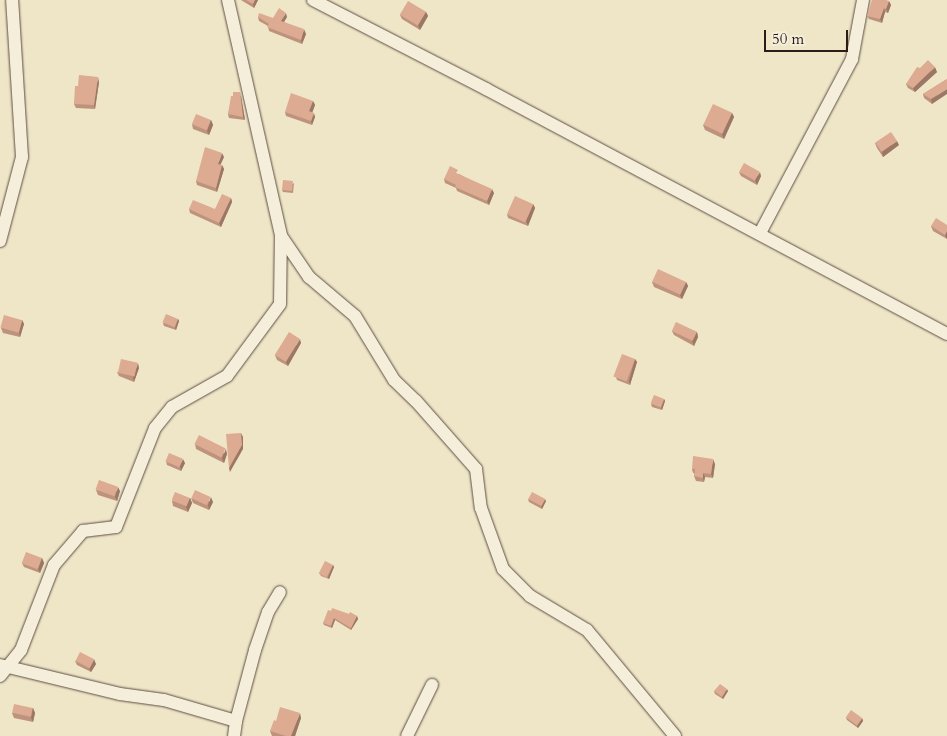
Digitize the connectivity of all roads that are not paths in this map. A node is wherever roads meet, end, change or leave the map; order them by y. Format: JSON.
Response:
{"nodes":[{"id":1,"x":12,"y":0,"type":"edge"},
{"id":2,"x":228,"y":0,"type":"edge"},
{"id":3,"x":314,"y":0,"type":"edge"},
{"id":4,"x":863,"y":0,"type":"edge"},
{"id":5,"x":760,"y":234,"type":"junction"},
{"id":6,"x":281,"y":236,"type":"junction"},
{"id":7,"x":0,"y":241,"type":"edge"},
{"id":8,"x":947,"y":334,"type":"edge"},
{"id":9,"x":280,"y":592,"type":"dead end"},
{"id":10,"x":2,"y":670,"type":"edge"},
{"id":11,"x":432,"y":685,"type":"dead end"},
{"id":12,"x":236,"y":721,"type":"junction"},
{"id":13,"x":234,"y":736,"type":"edge"},
{"id":14,"x":407,"y":736,"type":"edge"},
{"id":15,"x":675,"y":736,"type":"edge"}],
"edges":[{"from":1,"to":7,"type":"street"},
{"from":2,"to":6,"type":"street"},
{"from":3,"to":5,"type":"street"},
{"from":4,"to":5,"type":"street"},
{"from":5,"to":8,"type":"street"},
{"from":6,"to":10,"type":"street"},
{"from":6,"to":15,"type":"street"},
{"from":9,"to":12,"type":"street"},
{"from":10,"to":12,"type":"street"},
{"from":11,"to":14,"type":"street"},
{"from":12,"to":13,"type":"street"}]}
